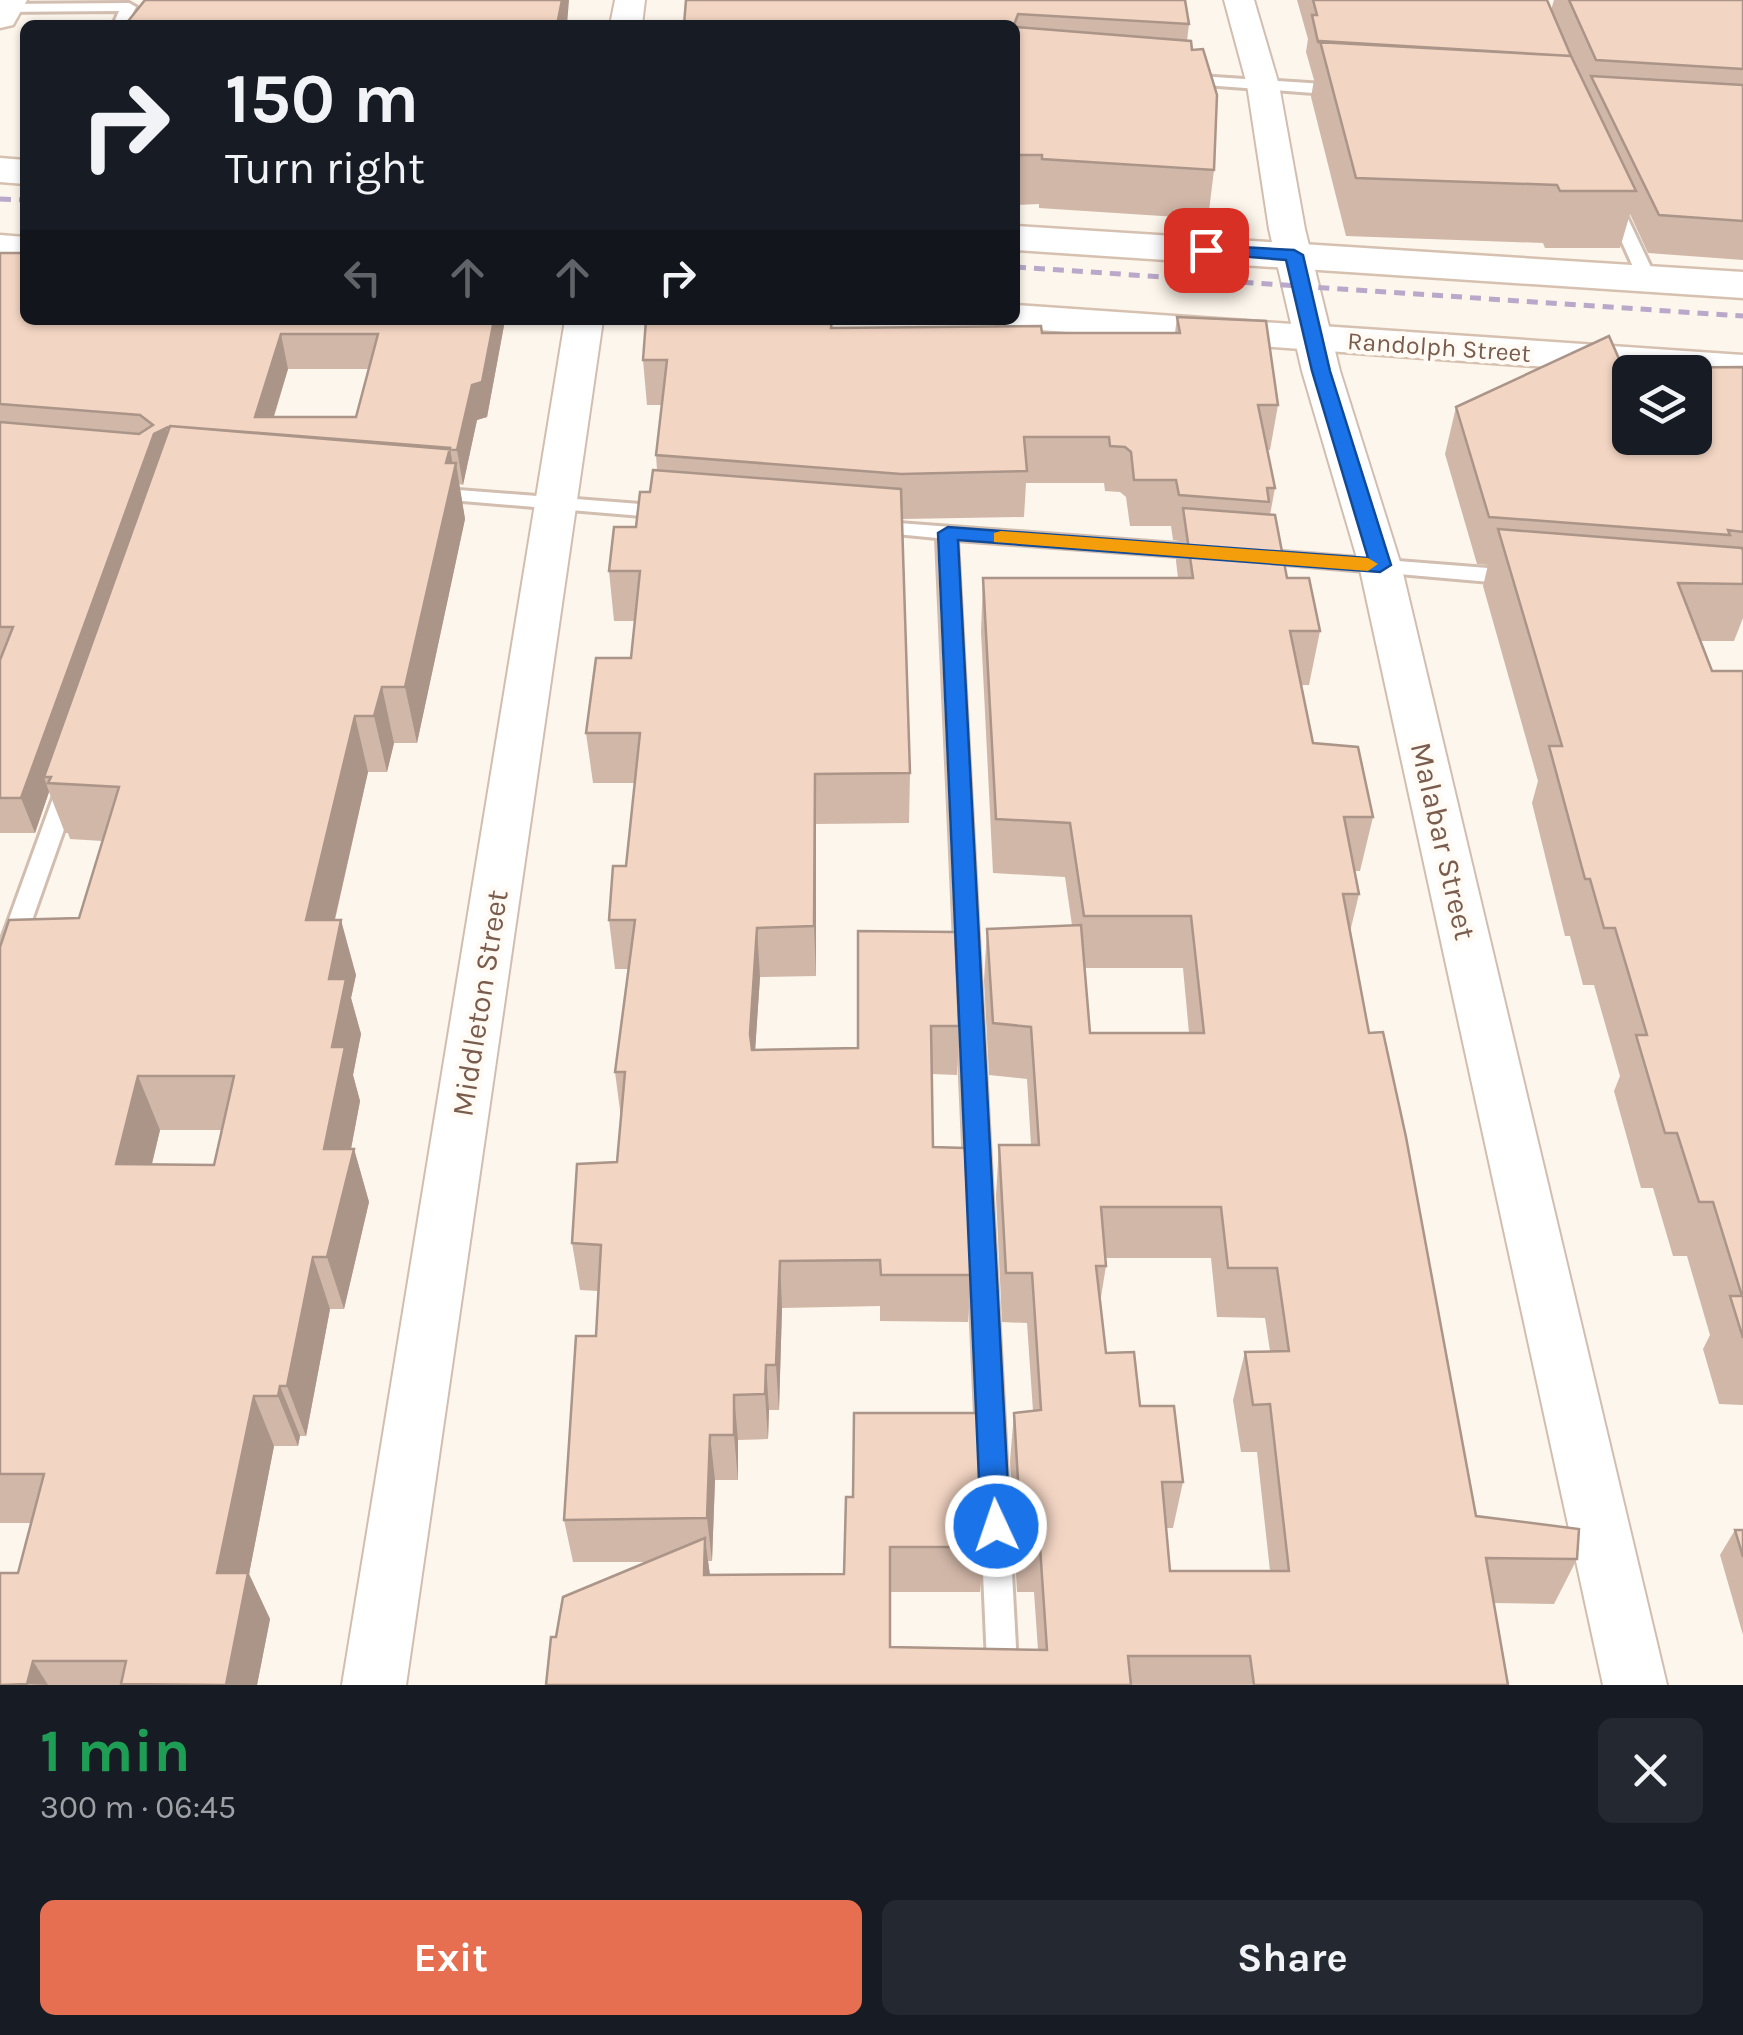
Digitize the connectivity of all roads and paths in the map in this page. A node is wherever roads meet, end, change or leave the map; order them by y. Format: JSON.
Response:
{"nodes":[{"id":1,"x":1239,"y":0,"type":"edge"},
{"id":2,"x":130,"y":4,"type":"edge"},
{"id":3,"x":3,"y":8,"type":"edge"},
{"id":4,"x":1168,"y":79,"type":"edge"},
{"id":5,"x":1263,"y":85,"type":"junction"},
{"id":6,"x":1358,"y":90,"type":"edge"},
{"id":7,"x":1606,"y":191,"type":"edge"},
{"id":8,"x":1020,"y":238,"type":"edge"},
{"id":9,"x":1294,"y":255,"type":"junction"},
{"id":10,"x":1647,"y":278,"type":"junction"},
{"id":11,"x":1743,"y":285,"type":"edge"},
{"id":12,"x":1020,"y":318,"type":"edge"},
{"id":13,"x":583,"y":325,"type":"edge"},
{"id":14,"x":1315,"y":339,"type":"junction"},
{"id":15,"x":1743,"y":368,"type":"edge"},
{"id":16,"x":404,"y":491,"type":"edge"},
{"id":17,"x":557,"y":504,"type":"junction"},
{"id":18,"x":694,"y":514,"type":"edge"},
{"id":19,"x":850,"y":526,"type":"edge"},
{"id":20,"x":948,"y":533,"type":"junction"},
{"id":21,"x":1380,"y":565,"type":"junction"},
{"id":22,"x":1533,"y":578,"type":"edge"},
{"id":23,"x":77,"y":762,"type":"edge"},
{"id":24,"x":0,"y":977,"type":"edge"},
{"id":25,"x":374,"y":1685,"type":"edge"},
{"id":26,"x":1003,"y":1685,"type":"edge"},
{"id":27,"x":1636,"y":1685,"type":"edge"}],
"edges":[{"from":1,"to":5,"type":"street","name":"Malabar Street"},
{"from":2,"to":3,"type":"lane"},
{"from":4,"to":5,"type":"lane"},
{"from":5,"to":6,"type":"lane"},
{"from":5,"to":9,"type":"street","name":"Malabar Street"},
{"from":7,"to":10,"type":"lane"},
{"from":8,"to":9,"type":"street"},
{"from":9,"to":10,"type":"street"},
{"from":9,"to":14,"type":"street","name":"Malabar Street"},
{"from":10,"to":11,"type":"street"},
{"from":12,"to":14,"type":"street","name":"Randolph Street"},
{"from":13,"to":17,"type":"street","name":"Middleton Street"},
{"from":14,"to":15,"type":"street","name":"Randolph Street"},
{"from":14,"to":21,"type":"street","name":"Malabar Street"},
{"from":16,"to":17,"type":"lane"},
{"from":17,"to":18,"type":"lane"},
{"from":17,"to":25,"type":"street","name":"Middleton Street"},
{"from":19,"to":20,"type":"lane"},
{"from":20,"to":21,"type":"lane"},
{"from":20,"to":26,"type":"lane"},
{"from":21,"to":22,"type":"lane"},
{"from":21,"to":27,"type":"street","name":"Malabar Street"},
{"from":23,"to":24,"type":"lane"}]}
